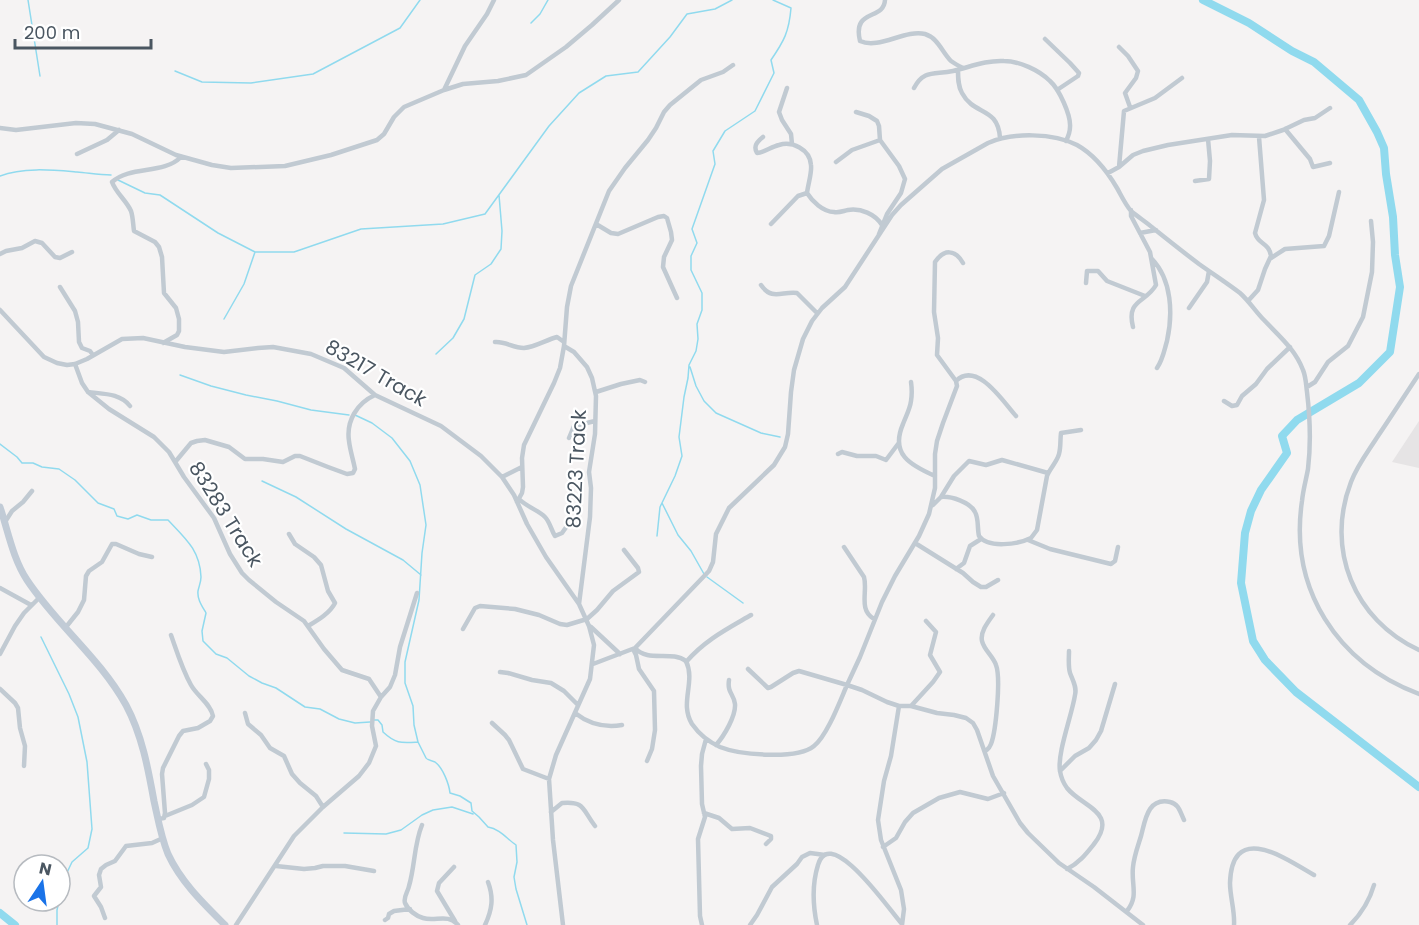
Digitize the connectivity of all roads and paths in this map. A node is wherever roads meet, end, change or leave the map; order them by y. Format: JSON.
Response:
{"nodes":[{"id":1,"x":494,"y":0,"type":"edge"},
{"id":2,"x":619,"y":0,"type":"edge"},
{"id":3,"x":885,"y":0,"type":"edge"},
{"id":4,"x":1045,"y":39,"type":"dead end"},
{"id":5,"x":1119,"y":47,"type":"dead end"},
{"id":6,"x":733,"y":65,"type":"dead end"},
{"id":7,"x":960,"y":69,"type":"junction"},
{"id":8,"x":1182,"y":78,"type":"dead end"},
{"id":9,"x":787,"y":88,"type":"dead end"},
{"id":10,"x":914,"y":88,"type":"dead end"},
{"id":11,"x":444,"y":90,"type":"junction"},
{"id":12,"x":1057,"y":90,"type":"junction"},
{"id":13,"x":1130,"y":107,"type":"junction"},
{"id":14,"x":1330,"y":108,"type":"dead end"},
{"id":15,"x":856,"y":112,"type":"dead end"},
{"id":16,"x":0,"y":128,"type":"edge"},
{"id":17,"x":1285,"y":129,"type":"junction"},
{"id":18,"x":119,"y":130,"type":"junction"},
{"id":19,"x":763,"y":137,"type":"dead end"},
{"id":20,"x":1259,"y":137,"type":"junction"},
{"id":21,"x":1000,"y":138,"type":"junction"},
{"id":22,"x":1208,"y":139,"type":"junction"},
{"id":23,"x":880,"y":140,"type":"junction"},
{"id":24,"x":1066,"y":141,"type":"junction"},
{"id":25,"x":792,"y":144,"type":"junction"},
{"id":26,"x":76,"y":153,"type":"dead end"},
{"id":27,"x":181,"y":157,"type":"junction"},
{"id":28,"x":836,"y":162,"type":"dead end"},
{"id":29,"x":1330,"y":163,"type":"dead end"},
{"id":30,"x":1119,"y":166,"type":"junction"},
{"id":31,"x":1108,"y":173,"type":"junction"},
{"id":32,"x":1195,"y":181,"type":"dead end"},
{"id":33,"x":1339,"y":192,"type":"dead end"},
{"id":34,"x":807,"y":193,"type":"junction"},
{"id":35,"x":1131,"y":210,"type":"junction"},
{"id":36,"x":1371,"y":220,"type":"dead end"},
{"id":37,"x":596,"y":224,"type":"junction"},
{"id":38,"x":771,"y":224,"type":"dead end"},
{"id":39,"x":882,"y":225,"type":"junction"},
{"id":40,"x":1156,"y":230,"type":"junction"},
{"id":41,"x":1140,"y":233,"type":"junction"},
{"id":42,"x":879,"y":237,"type":"junction"},
{"id":43,"x":72,"y":252,"type":"dead end"},
{"id":44,"x":0,"y":254,"type":"edge"},
{"id":45,"x":1271,"y":258,"type":"junction"},
{"id":46,"x":1152,"y":259,"type":"junction"},
{"id":47,"x":963,"y":263,"type":"dead end"},
{"id":48,"x":1209,"y":271,"type":"junction"},
{"id":49,"x":1086,"y":283,"type":"dead end"},
{"id":50,"x":761,"y":285,"type":"dead end"},
{"id":51,"x":60,"y":287,"type":"dead end"},
{"id":52,"x":1146,"y":296,"type":"junction"},
{"id":53,"x":677,"y":298,"type":"dead end"},
{"id":54,"x":1248,"y":301,"type":"junction"},
{"id":55,"x":1190,"y":308,"type":"dead end"},
{"id":56,"x":0,"y":310,"type":"edge"},
{"id":57,"x":818,"y":313,"type":"junction"},
{"id":58,"x":1133,"y":327,"type":"dead end"},
{"id":59,"x":495,"y":342,"type":"dead end"},
{"id":60,"x":163,"y":343,"type":"junction"},
{"id":61,"x":564,"y":344,"type":"junction"},
{"id":62,"x":1290,"y":347,"type":"junction"},
{"id":63,"x":574,"y":352,"type":"junction"},
{"id":64,"x":93,"y":355,"type":"junction"},
{"id":65,"x":563,"y":355,"type":"junction"},
{"id":66,"x":75,"y":364,"type":"junction"},
{"id":67,"x":1157,"y":368,"type":"dead end"},
{"id":68,"x":1419,"y":374,"type":"edge"},
{"id":69,"x":956,"y":381,"type":"junction"},
{"id":70,"x":645,"y":382,"type":"dead end"},
{"id":71,"x":911,"y":382,"type":"dead end"},
{"id":72,"x":1306,"y":385,"type":"junction"},
{"id":73,"x":88,"y":392,"type":"junction"},
{"id":74,"x":596,"y":392,"type":"junction"},
{"id":75,"x":375,"y":395,"type":"junction"},
{"id":76,"x":1224,"y":401,"type":"dead end"},
{"id":77,"x":130,"y":406,"type":"dead end"},
{"id":78,"x":1016,"y":416,"type":"dead end"},
{"id":79,"x":595,"y":421,"type":"junction"},
{"id":80,"x":1081,"y":430,"type":"dead end"},
{"id":81,"x":569,"y":438,"type":"dead end"},
{"id":82,"x":898,"y":444,"type":"junction"},
{"id":83,"x":838,"y":454,"type":"dead end"},
{"id":84,"x":176,"y":461,"type":"junction"},
{"id":85,"x":522,"y":467,"type":"junction"},
{"id":86,"x":1048,"y":473,"type":"junction"},
{"id":87,"x":935,"y":476,"type":"junction"},
{"id":88,"x":502,"y":477,"type":"junction"},
{"id":89,"x":32,"y":491,"type":"dead end"},
{"id":90,"x":941,"y":497,"type":"junction"},
{"id":91,"x":518,"y":501,"type":"junction"},
{"id":92,"x":0,"y":507,"type":"edge"},
{"id":93,"x":932,"y":507,"type":"junction"},
{"id":94,"x":5,"y":522,"type":"junction"},
{"id":95,"x":567,"y":526,"type":"dead end"},
{"id":96,"x":289,"y":534,"type":"dead end"},
{"id":97,"x":981,"y":539,"type":"junction"},
{"id":98,"x":1028,"y":540,"type":"junction"},
{"id":99,"x":915,"y":543,"type":"junction"},
{"id":100,"x":844,"y":547,"type":"dead end"},
{"id":101,"x":1118,"y":547,"type":"dead end"},
{"id":102,"x":624,"y":550,"type":"dead end"},
{"id":103,"x":152,"y":557,"type":"dead end"},
{"id":104,"x":956,"y":569,"type":"junction"},
{"id":105,"x":998,"y":580,"type":"dead end"},
{"id":106,"x":0,"y":588,"type":"edge"},
{"id":107,"x":417,"y":593,"type":"dead end"},
{"id":108,"x":40,"y":597,"type":"junction"},
{"id":109,"x":579,"y":604,"type":"junction"},
{"id":110,"x":31,"y":605,"type":"junction"},
{"id":111,"x":751,"y":615,"type":"dead end"},
{"id":112,"x":993,"y":615,"type":"dead end"},
{"id":113,"x":587,"y":619,"type":"junction"},
{"id":114,"x":874,"y":619,"type":"junction"},
{"id":115,"x":926,"y":621,"type":"dead end"},
{"id":116,"x":308,"y":626,"type":"junction"},
{"id":117,"x":589,"y":626,"type":"junction"},
{"id":118,"x":66,"y":627,"type":"junction"},
{"id":119,"x":464,"y":629,"type":"dead end"},
{"id":120,"x":171,"y":635,"type":"dead end"},
{"id":121,"x":634,"y":648,"type":"junction"},
{"id":122,"x":1419,"y":650,"type":"edge"},
{"id":123,"x":1069,"y":651,"type":"dead end"},
{"id":124,"x":0,"y":654,"type":"edge"},
{"id":125,"x":620,"y":654,"type":"junction"},
{"id":126,"x":686,"y":662,"type":"junction"},
{"id":127,"x":593,"y":664,"type":"junction"},
{"id":128,"x":748,"y":669,"type":"dead end"},
{"id":129,"x":500,"y":672,"type":"dead end"},
{"id":130,"x":729,"y":680,"type":"dead end"},
{"id":131,"x":1115,"y":684,"type":"dead end"},
{"id":132,"x":847,"y":685,"type":"junction"},
{"id":133,"x":0,"y":689,"type":"edge"},
{"id":134,"x":1419,"y":694,"type":"edge"},
{"id":135,"x":381,"y":698,"type":"junction"},
{"id":136,"x":578,"y":705,"type":"junction"},
{"id":137,"x":899,"y":706,"type":"junction"},
{"id":138,"x":911,"y":706,"type":"junction"},
{"id":139,"x":245,"y":713,"type":"dead end"},
{"id":140,"x":574,"y":713,"type":"junction"},
{"id":141,"x":492,"y":723,"type":"dead end"},
{"id":142,"x":622,"y":725,"type":"dead end"},
{"id":143,"x":706,"y":739,"type":"junction"},
{"id":144,"x":716,"y":745,"type":"junction"},
{"id":145,"x":985,"y":751,"type":"junction"},
{"id":146,"x":647,"y":760,"type":"dead end"},
{"id":147,"x":206,"y":764,"type":"dead end"},
{"id":148,"x":24,"y":766,"type":"dead end"},
{"id":149,"x":1060,"y":771,"type":"junction"},
{"id":150,"x":549,"y":778,"type":"junction"},
{"id":151,"x":1004,"y":793,"type":"junction"},
{"id":152,"x":323,"y":807,"type":"junction"},
{"id":153,"x":551,"y":812,"type":"junction"},
{"id":154,"x":704,"y":813,"type":"junction"},
{"id":155,"x":161,"y":818,"type":"junction"},
{"id":156,"x":1184,"y":820,"type":"dead end"},
{"id":157,"x":422,"y":825,"type":"dead end"},
{"id":158,"x":595,"y":826,"type":"dead end"},
{"id":159,"x":163,"y":838,"type":"junction"},
{"id":160,"x":766,"y":844,"type":"dead end"},
{"id":161,"x":883,"y":847,"type":"junction"},
{"id":162,"x":824,"y":855,"type":"junction"},
{"id":163,"x":276,"y":866,"type":"junction"},
{"id":164,"x":454,"y":867,"type":"dead end"},
{"id":165,"x":1067,"y":869,"type":"junction"},
{"id":166,"x":374,"y":871,"type":"dead end"},
{"id":167,"x":1314,"y":875,"type":"dead end"},
{"id":168,"x":488,"y":882,"type":"dead end"},
{"id":169,"x":1374,"y":885,"type":"dead end"},
{"id":170,"x":410,"y":909,"type":"junction"},
{"id":171,"x":1127,"y":911,"type":"junction"},
{"id":172,"x":213,"y":913,"type":"junction"},
{"id":173,"x":105,"y":918,"type":"dead end"},
{"id":174,"x":385,"y":920,"type":"dead end"},
{"id":175,"x":457,"y":923,"type":"edge"},
{"id":176,"x":216,"y":925,"type":"edge"},
{"id":177,"x":225,"y":925,"type":"edge"},
{"id":178,"x":236,"y":925,"type":"edge"},
{"id":179,"x":485,"y":925,"type":"edge"},
{"id":180,"x":563,"y":925,"type":"edge"},
{"id":181,"x":702,"y":925,"type":"edge"},
{"id":182,"x":750,"y":925,"type":"edge"},
{"id":183,"x":817,"y":925,"type":"edge"},
{"id":184,"x":902,"y":925,"type":"edge"},
{"id":185,"x":1143,"y":925,"type":"edge"},
{"id":186,"x":1234,"y":925,"type":"edge"},
{"id":187,"x":1350,"y":925,"type":"edge"}],
"edges":[{"from":1,"to":11,"type":"street"},
{"from":2,"to":11,"type":"street"},
{"from":3,"to":7,"type":"street"},
{"from":4,"to":12,"type":"street"},
{"from":5,"to":13,"type":"street"},
{"from":6,"to":37,"type":"street"},
{"from":7,"to":10,"type":"street"},
{"from":7,"to":12,"type":"street"},
{"from":7,"to":21,"type":"street"},
{"from":8,"to":13,"type":"street"},
{"from":9,"to":25,"type":"street"},
{"from":11,"to":27,"type":"street"},
{"from":12,"to":24,"type":"street"},
{"from":13,"to":30,"type":"street"},
{"from":14,"to":17,"type":"street"},
{"from":15,"to":23,"type":"street"},
{"from":16,"to":18,"type":"street"},
{"from":17,"to":20,"type":"street"},
{"from":17,"to":29,"type":"street"},
{"from":18,"to":26,"type":"street"},
{"from":18,"to":27,"type":"street"},
{"from":19,"to":25,"type":"street"},
{"from":20,"to":22,"type":"street"},
{"from":20,"to":45,"type":"street"},
{"from":21,"to":24,"type":"street"},
{"from":21,"to":42,"type":"street"},
{"from":22,"to":30,"type":"street"},
{"from":22,"to":32,"type":"street"},
{"from":23,"to":28,"type":"street"},
{"from":23,"to":39,"type":"street"},
{"from":24,"to":31,"type":"street"},
{"from":25,"to":34,"type":"street"},
{"from":27,"to":60,"type":"street"},
{"from":30,"to":31,"type":"street"},
{"from":31,"to":35,"type":"street"},
{"from":33,"to":45,"type":"street"},
{"from":34,"to":38,"type":"street"},
{"from":34,"to":39,"type":"street"},
{"from":35,"to":40,"type":"street"},
{"from":35,"to":41,"type":"street"},
{"from":36,"to":72,"type":"street"},
{"from":37,"to":53,"type":"street"},
{"from":37,"to":61,"type":"street"},
{"from":39,"to":42,"type":"street"},
{"from":40,"to":41,"type":"street"},
{"from":40,"to":48,"type":"street"},
{"from":41,"to":46,"type":"street"},
{"from":42,"to":57,"type":"street"},
{"from":43,"to":44,"type":"street"},
{"from":45,"to":54,"type":"street"},
{"from":46,"to":52,"type":"street"},
{"from":46,"to":67,"type":"street"},
{"from":47,"to":69,"type":"street"},
{"from":48,"to":54,"type":"street"},
{"from":48,"to":55,"type":"street"},
{"from":49,"to":52,"type":"street"},
{"from":50,"to":57,"type":"street"},
{"from":51,"to":64,"type":"street"},
{"from":52,"to":58,"type":"street"},
{"from":54,"to":62,"type":"street"},
{"from":56,"to":66,"type":"street"},
{"from":57,"to":121,"type":"street"},
{"from":59,"to":61,"type":"street"},
{"from":60,"to":64,"type":"street","name":"83217 Track"},
{"from":60,"to":75,"type":"street","name":"83217 Track"},
{"from":61,"to":63,"type":"street","name":"83223 Track"},
{"from":61,"to":65,"type":"street"},
{"from":62,"to":72,"type":"street"},
{"from":62,"to":76,"type":"street"},
{"from":63,"to":65,"type":"street"},
{"from":63,"to":74,"type":"street","name":"83223 Track"},
{"from":64,"to":66,"type":"street","name":"83217 Track"},
{"from":65,"to":85,"type":"street"},
{"from":66,"to":73,"type":"street","name":"83283 Track"},
{"from":68,"to":122,"type":"street"},
{"from":69,"to":78,"type":"street"},
{"from":69,"to":87,"type":"street"},
{"from":70,"to":74,"type":"street"},
{"from":71,"to":82,"type":"street"},
{"from":72,"to":134,"type":"street"},
{"from":73,"to":77,"type":"street"},
{"from":73,"to":84,"type":"street","name":"83283 Track"},
{"from":74,"to":79,"type":"street","name":"83223 Track"},
{"from":75,"to":84,"type":"street"},
{"from":75,"to":88,"type":"street","name":"83217 Track"},
{"from":79,"to":81,"type":"street"},
{"from":79,"to":109,"type":"street","name":"83223 Track"},
{"from":80,"to":86,"type":"street"},
{"from":82,"to":83,"type":"street"},
{"from":82,"to":87,"type":"street"},
{"from":84,"to":116,"type":"street","name":"83283 Track"},
{"from":85,"to":88,"type":"street"},
{"from":85,"to":91,"type":"street"},
{"from":86,"to":90,"type":"street"},
{"from":86,"to":98,"type":"street"},
{"from":87,"to":93,"type":"street"},
{"from":88,"to":91,"type":"street","name":"83217 Track"},
{"from":89,"to":94,"type":"street"},
{"from":90,"to":93,"type":"street"},
{"from":90,"to":97,"type":"street"},
{"from":91,"to":95,"type":"street"},
{"from":91,"to":109,"type":"street","name":"83217 Track"},
{"from":92,"to":94,"type":"main road"},
{"from":93,"to":99,"type":"street"},
{"from":94,"to":108,"type":"main road"},
{"from":96,"to":116,"type":"street"},
{"from":97,"to":98,"type":"street"},
{"from":97,"to":104,"type":"street"},
{"from":98,"to":101,"type":"street"},
{"from":99,"to":104,"type":"street"},
{"from":99,"to":114,"type":"street"},
{"from":100,"to":114,"type":"street"},
{"from":102,"to":113,"type":"street"},
{"from":103,"to":118,"type":"street"},
{"from":104,"to":105,"type":"street"},
{"from":106,"to":110,"type":"street"},
{"from":107,"to":135,"type":"street"},
{"from":108,"to":110,"type":"street"},
{"from":108,"to":118,"type":"main road"},
{"from":109,"to":113,"type":"street","name":"83217 Track"},
{"from":110,"to":124,"type":"street"},
{"from":111,"to":126,"type":"street"},
{"from":112,"to":145,"type":"street"},
{"from":113,"to":117,"type":"street","name":"83217 Track"},
{"from":113,"to":119,"type":"street"},
{"from":114,"to":132,"type":"street"},
{"from":115,"to":138,"type":"street"},
{"from":116,"to":135,"type":"street","name":"83283 Track"},
{"from":117,"to":125,"type":"street"},
{"from":117,"to":127,"type":"street","name":"83217 Track"},
{"from":118,"to":155,"type":"main road"},
{"from":120,"to":155,"type":"street"},
{"from":121,"to":125,"type":"street"},
{"from":121,"to":126,"type":"street"},
{"from":121,"to":146,"type":"street"},
{"from":123,"to":149,"type":"street"},
{"from":125,"to":127,"type":"street"},
{"from":126,"to":143,"type":"street"},
{"from":127,"to":136,"type":"street"},
{"from":128,"to":132,"type":"street"},
{"from":129,"to":136,"type":"street"},
{"from":130,"to":144,"type":"street"},
{"from":131,"to":149,"type":"street"},
{"from":132,"to":137,"type":"street"},
{"from":132,"to":144,"type":"street"},
{"from":133,"to":148,"type":"street"},
{"from":135,"to":152,"type":"street"},
{"from":136,"to":140,"type":"street"},
{"from":137,"to":138,"type":"street"},
{"from":137,"to":161,"type":"street"},
{"from":138,"to":145,"type":"street"},
{"from":139,"to":152,"type":"street"},
{"from":140,"to":142,"type":"street"},
{"from":140,"to":150,"type":"street"},
{"from":141,"to":150,"type":"street"},
{"from":143,"to":144,"type":"street"},
{"from":143,"to":154,"type":"street"},
{"from":145,"to":151,"type":"street"},
{"from":147,"to":155,"type":"street"},
{"from":149,"to":165,"type":"street"},
{"from":150,"to":153,"type":"street"},
{"from":151,"to":161,"type":"street"},
{"from":151,"to":165,"type":"street"},
{"from":152,"to":163,"type":"street"},
{"from":153,"to":158,"type":"street"},
{"from":153,"to":180,"type":"street"},
{"from":154,"to":160,"type":"street"},
{"from":154,"to":181,"type":"street"},
{"from":155,"to":159,"type":"main road"},
{"from":156,"to":171,"type":"street"},
{"from":157,"to":170,"type":"street"},
{"from":159,"to":172,"type":"main road"},
{"from":159,"to":173,"type":"street"},
{"from":161,"to":184,"type":"street"},
{"from":162,"to":182,"type":"street"},
{"from":162,"to":183,"type":"street"},
{"from":162,"to":184,"type":"street"},
{"from":163,"to":166,"type":"street"},
{"from":163,"to":178,"type":"street"},
{"from":164,"to":175,"type":"street"},
{"from":165,"to":171,"type":"street"},
{"from":167,"to":186,"type":"street"},
{"from":168,"to":179,"type":"street"},
{"from":169,"to":187,"type":"street"},
{"from":170,"to":174,"type":"street"},
{"from":170,"to":175,"type":"street"},
{"from":171,"to":185,"type":"street"},
{"from":172,"to":176,"type":"street"},
{"from":172,"to":177,"type":"main road"}]}
